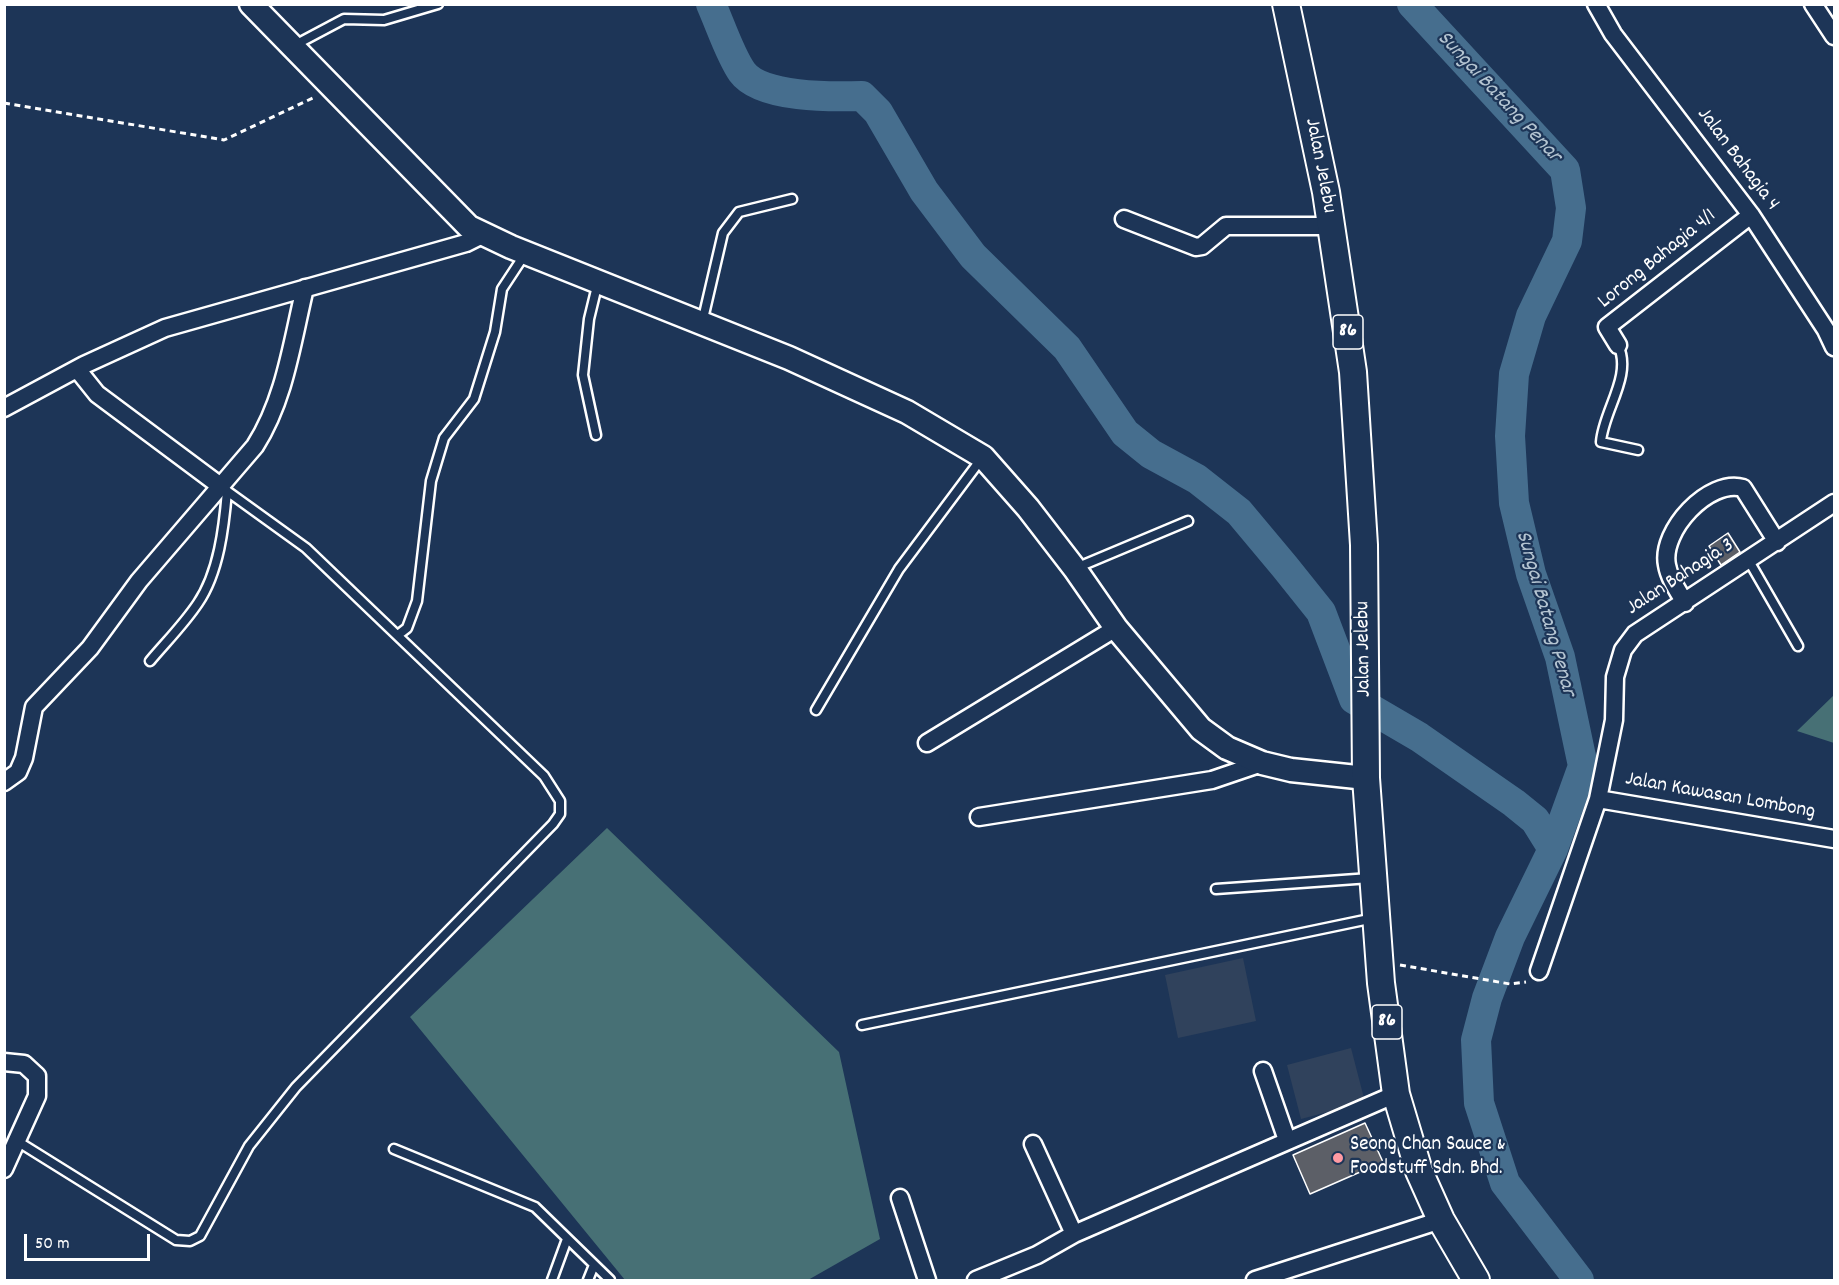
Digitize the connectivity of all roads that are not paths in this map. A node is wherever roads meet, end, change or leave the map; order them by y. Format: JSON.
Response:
{"nodes":[{"id":1,"x":251,"y":4,"type":"edge"},
{"id":2,"x":438,"y":4,"type":"edge"},
{"id":3,"x":1286,"y":4,"type":"edge"},
{"id":4,"x":1596,"y":4,"type":"edge"},
{"id":5,"x":1813,"y":4,"type":"edge"},
{"id":6,"x":1834,"y":36,"type":"edge"},
{"id":7,"x":292,"y":46,"type":"junction"},
{"id":8,"x":792,"y":199,"type":"dead end"},
{"id":9,"x":1751,"y":215,"type":"junction"},
{"id":10,"x":1124,"y":219,"type":"dead end"},
{"id":11,"x":1331,"y":226,"type":"junction"},
{"id":12,"x":484,"y":234,"type":"junction"},
{"id":13,"x":526,"y":253,"type":"junction"},
{"id":14,"x":598,"y":282,"type":"junction"},
{"id":15,"x":305,"y":288,"type":"junction"},
{"id":16,"x":702,"y":323,"type":"junction"},
{"id":17,"x":1618,"y":345,"type":"joint"},
{"id":18,"x":1834,"y":347,"type":"edge"},
{"id":19,"x":76,"y":369,"type":"junction"},
{"id":20,"x":4,"y":408,"type":"edge"},
{"id":21,"x":596,"y":435,"type":"dead end"},
{"id":22,"x":1638,"y":450,"type":"dead end"},
{"id":23,"x":983,"y":458,"type":"junction"},
{"id":24,"x":223,"y":488,"type":"junction"},
{"id":25,"x":1834,"y":503,"type":"edge"},
{"id":26,"x":1188,"y":521,"type":"dead end"},
{"id":27,"x":1777,"y":542,"type":"junction"},
{"id":28,"x":1749,"y":561,"type":"junction"},
{"id":29,"x":1075,"y":569,"type":"junction"},
{"id":30,"x":1685,"y":603,"type":"junction"},
{"id":31,"x":1116,"y":628,"type":"junction"},
{"id":32,"x":398,"y":635,"type":"junction"},
{"id":33,"x":1798,"y":646,"type":"dead end"},
{"id":34,"x":150,"y":662,"type":"dead end"},
{"id":35,"x":816,"y":710,"type":"dead end"},
{"id":36,"x":927,"y":743,"type":"dead end"},
{"id":37,"x":1262,"y":763,"type":"junction"},
{"id":38,"x":1366,"y":778,"type":"junction"},
{"id":39,"x":4,"y":782,"type":"edge"},
{"id":40,"x":1598,"y":799,"type":"junction"},
{"id":41,"x":979,"y":817,"type":"dead end"},
{"id":42,"x":1834,"y":839,"type":"edge"},
{"id":43,"x":1374,"y":878,"type":"junction"},
{"id":44,"x":1216,"y":889,"type":"dead end"},
{"id":45,"x":1377,"y":918,"type":"junction"},
{"id":46,"x":1539,"y":971,"type":"dead end"},
{"id":47,"x":862,"y":1025,"type":"dead end"},
{"id":48,"x":4,"y":1062,"type":"edge"},
{"id":49,"x":1263,"y":1071,"type":"dead end"},
{"id":50,"x":1396,"y":1094,"type":"junction"},
{"id":51,"x":1287,"y":1140,"type":"junction"},
{"id":52,"x":17,"y":1141,"type":"junction"},
{"id":53,"x":1033,"y":1144,"type":"dead end"},
{"id":54,"x":394,"y":1149,"type":"dead end"},
{"id":55,"x":4,"y":1168,"type":"edge"},
{"id":56,"x":900,"y":1198,"type":"dead end"},
{"id":57,"x":1441,"y":1220,"type":"junction"},
{"id":58,"x":1074,"y":1234,"type":"junction"},
{"id":59,"x":567,"y":1239,"type":"junction"},
{"id":60,"x":594,"y":1265,"type":"junction"},
{"id":61,"x":552,"y":1281,"type":"edge"},
{"id":62,"x":588,"y":1281,"type":"edge"},
{"id":63,"x":610,"y":1281,"type":"edge"},
{"id":64,"x":927,"y":1281,"type":"edge"},
{"id":65,"x":976,"y":1281,"type":"edge"},
{"id":66,"x":1255,"y":1281,"type":"edge"},
{"id":67,"x":1476,"y":1281,"type":"edge"}],
"edges":[{"from":1,"to":7,"type":"street"},
{"from":2,"to":7,"type":"lane"},
{"from":3,"to":11,"type":"main road","name":"Jalan Jelebu","number":"86"},
{"from":4,"to":9,"type":"street","name":"Jalan Bahagia 4"},
{"from":5,"to":6,"type":"street"},
{"from":7,"to":12,"type":"street"},
{"from":8,"to":16,"type":"lane"},
{"from":9,"to":17,"type":"street","name":"Lorong Bahagia 4/1"},
{"from":9,"to":18,"type":"street","name":"Jalan Bahagia 4"},
{"from":10,"to":11,"type":"street"},
{"from":11,"to":38,"type":"main road","name":"Jalan Jelebu","number":"86"},
{"from":12,"to":13,"type":"street"},
{"from":12,"to":15,"type":"street"},
{"from":13,"to":14,"type":"street"},
{"from":13,"to":32,"type":"lane"},
{"from":14,"to":16,"type":"street"},
{"from":14,"to":21,"type":"lane"},
{"from":15,"to":19,"type":"street"},
{"from":15,"to":24,"type":"street"},
{"from":16,"to":23,"type":"street"},
{"from":17,"to":22,"type":"lane"},
{"from":19,"to":20,"type":"street"},
{"from":19,"to":24,"type":"street"},
{"from":23,"to":29,"type":"street"},
{"from":23,"to":35,"type":"lane"},
{"from":24,"to":32,"type":"lane"},
{"from":24,"to":34,"type":"lane"},
{"from":24,"to":39,"type":"street"},
{"from":25,"to":27,"type":"street","name":"Jalan Bahagia 3"},
{"from":26,"to":29,"type":"lane"},
{"from":27,"to":28,"type":"street","name":"Jalan Bahagia 3"},
{"from":27,"to":30,"type":"street"},
{"from":28,"to":30,"type":"street","name":"Jalan Bahagia 3"},
{"from":28,"to":33,"type":"lane"},
{"from":29,"to":31,"type":"street"},
{"from":30,"to":40,"type":"street","name":"Jalan Bahagia 3"},
{"from":31,"to":36,"type":"street"},
{"from":31,"to":37,"type":"street"},
{"from":32,"to":52,"type":"lane"},
{"from":37,"to":38,"type":"street"},
{"from":37,"to":41,"type":"street"},
{"from":38,"to":43,"type":"main road","name":"Jalan Jelebu","number":"86"},
{"from":40,"to":42,"type":"street","name":"Jalan Kawasan Lombong"},
{"from":40,"to":46,"type":"street","name":"Jalan Bahagia 3"},
{"from":43,"to":44,"type":"lane"},
{"from":43,"to":45,"type":"main road","name":"Jalan Jelebu","number":"86"},
{"from":45,"to":47,"type":"lane"},
{"from":45,"to":50,"type":"main road","name":"Jalan Jelebu","number":"86"},
{"from":48,"to":52,"type":"street"},
{"from":49,"to":51,"type":"street"},
{"from":50,"to":51,"type":"street"},
{"from":50,"to":57,"type":"main road","name":"Jalan Jelebu","number":"86"},
{"from":51,"to":58,"type":"street"},
{"from":52,"to":55,"type":"street"},
{"from":53,"to":58,"type":"street"},
{"from":54,"to":59,"type":"lane"},
{"from":56,"to":64,"type":"street"},
{"from":57,"to":66,"type":"street"},
{"from":57,"to":67,"type":"main road","name":"Jalan Jelebu","number":"86"},
{"from":58,"to":65,"type":"street"},
{"from":59,"to":60,"type":"lane"},
{"from":59,"to":61,"type":"lane"},
{"from":60,"to":62,"type":"lane"},
{"from":60,"to":63,"type":"lane"}]}
